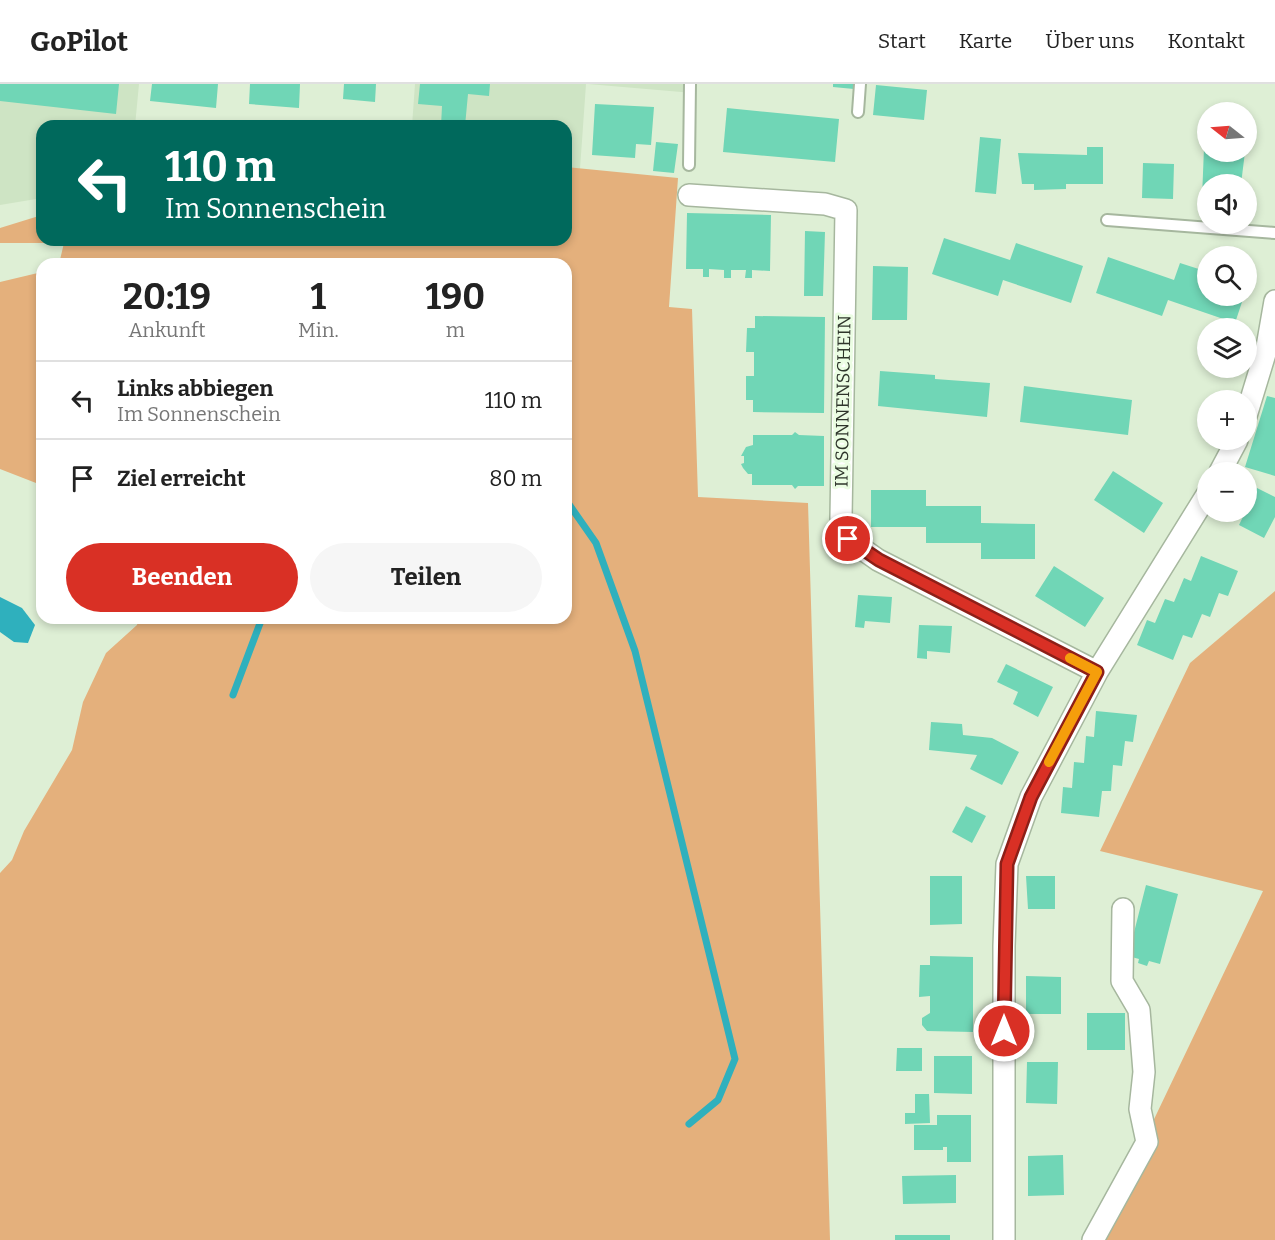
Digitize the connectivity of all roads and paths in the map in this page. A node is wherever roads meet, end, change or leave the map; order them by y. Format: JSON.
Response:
{"nodes":[{"id":1,"x":690,"y":84,"type":"edge"},
{"id":2,"x":860,"y":84,"type":"edge"},
{"id":3,"x":858,"y":112,"type":"dead end"},
{"id":4,"x":689,"y":165,"type":"dead end"},
{"id":5,"x":689,"y":195,"type":"dead end"},
{"id":6,"x":1107,"y":220,"type":"dead end"},
{"id":7,"x":1275,"y":233,"type":"edge"},
{"id":8,"x":1275,"y":301,"type":"edge"},
{"id":9,"x":1254,"y":390,"type":"edge"},
{"id":10,"x":1197,"y":511,"type":"edge"},
{"id":11,"x":1097,"y":672,"type":"junction"},
{"id":12,"x":1123,"y":909,"type":"dead end"},
{"id":13,"x":1004,"y":1240,"type":"edge"},
{"id":14,"x":1093,"y":1240,"type":"edge"}],
"edges":[{"from":1,"to":4,"type":"lane"},
{"from":2,"to":3,"type":"lane"},
{"from":5,"to":11,"type":"street","name":"IM SONNENSCHEIN"},
{"from":6,"to":7,"type":"lane"},
{"from":8,"to":9,"type":"street"},
{"from":10,"to":11,"type":"street"},
{"from":11,"to":13,"type":"street"},
{"from":12,"to":14,"type":"street"}]}
